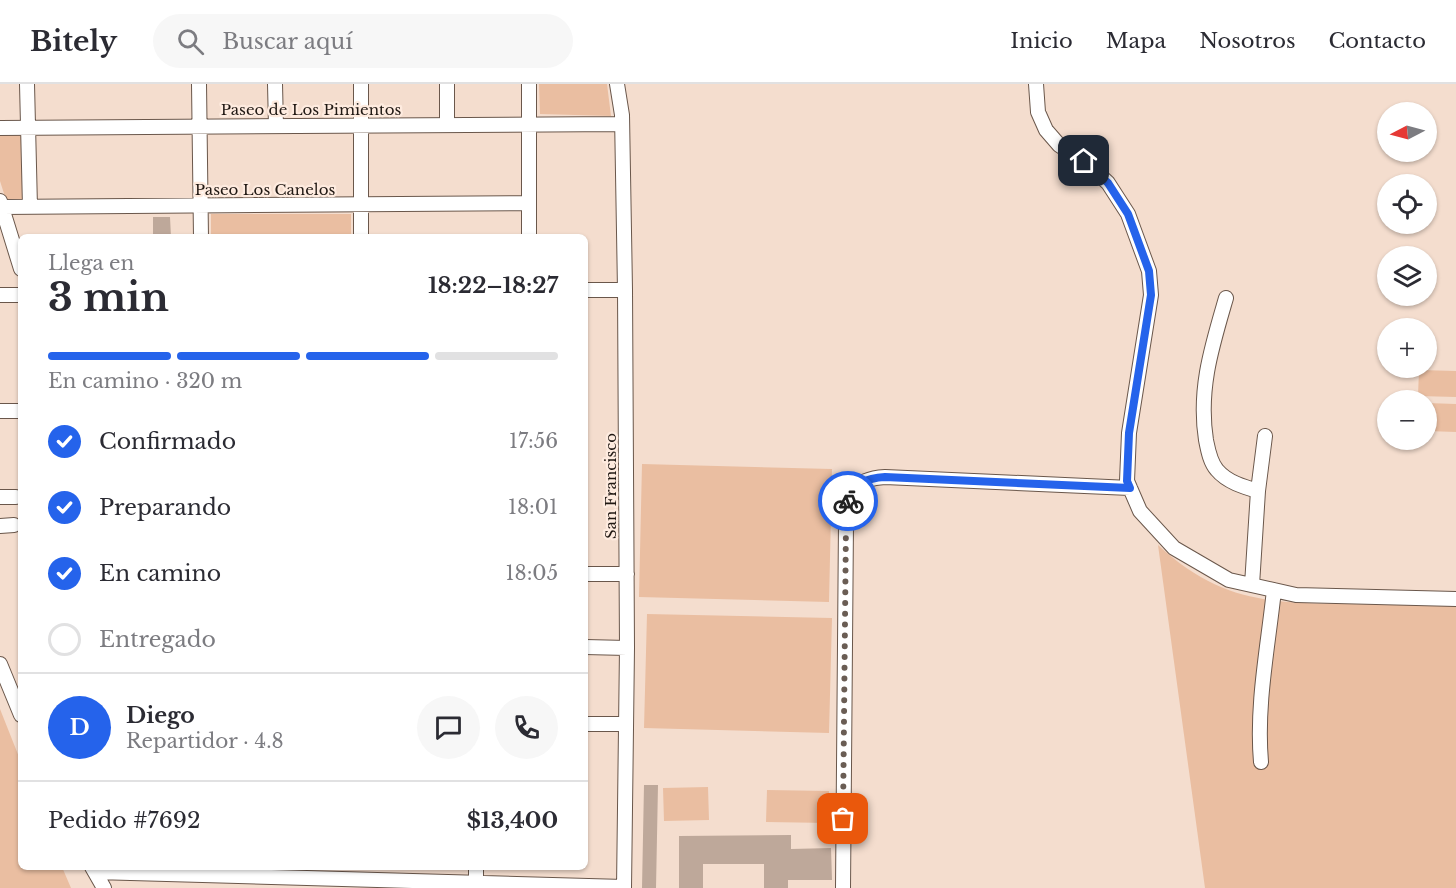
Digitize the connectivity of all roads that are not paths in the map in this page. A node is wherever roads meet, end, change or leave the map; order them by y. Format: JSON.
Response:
{"nodes":[{"id":1,"x":27,"y":84,"type":"edge"},
{"id":2,"x":199,"y":84,"type":"edge"},
{"id":3,"x":275,"y":84,"type":"edge"},
{"id":4,"x":361,"y":84,"type":"edge"},
{"id":5,"x":447,"y":84,"type":"edge"},
{"id":6,"x":529,"y":84,"type":"edge"},
{"id":7,"x":617,"y":84,"type":"edge"},
{"id":8,"x":1036,"y":84,"type":"edge"},
{"id":9,"x":622,"y":124,"type":"junction"},
{"id":10,"x":447,"y":125,"type":"junction"},
{"id":11,"x":529,"y":125,"type":"junction"},
{"id":12,"x":200,"y":126,"type":"junction"},
{"id":13,"x":276,"y":126,"type":"junction"},
{"id":14,"x":361,"y":126,"type":"junction"},
{"id":15,"x":0,"y":128,"type":"edge"},
{"id":16,"x":28,"y":128,"type":"junction"},
{"id":17,"x":529,"y":203,"type":"junction"},
{"id":18,"x":1,"y":204,"type":"edge"},
{"id":19,"x":361,"y":205,"type":"junction"},
{"id":20,"x":201,"y":206,"type":"junction"},
{"id":21,"x":30,"y":207,"type":"junction"},
{"id":22,"x":201,"y":234,"type":"edge"},
{"id":23,"x":361,"y":234,"type":"edge"},
{"id":24,"x":529,"y":234,"type":"edge"},
{"id":25,"x":18,"y":259,"type":"edge"},
{"id":26,"x":588,"y":290,"type":"edge"},
{"id":27,"x":625,"y":290,"type":"junction"},
{"id":28,"x":0,"y":295,"type":"edge"},
{"id":29,"x":18,"y":295,"type":"edge"},
{"id":30,"x":1226,"y":298,"type":"dead end"},
{"id":31,"x":0,"y":411,"type":"edge"},
{"id":32,"x":18,"y":411,"type":"edge"},
{"id":33,"x":1265,"y":436,"type":"dead end"},
{"id":34,"x":1130,"y":488,"type":"junction"},
{"id":35,"x":1258,"y":491,"type":"junction"},
{"id":36,"x":0,"y":497,"type":"edge"},
{"id":37,"x":16,"y":497,"type":"dead end"},
{"id":38,"x":588,"y":574,"type":"edge"},
{"id":39,"x":627,"y":574,"type":"junction"},
{"id":40,"x":1252,"y":585,"type":"junction"},
{"id":41,"x":1275,"y":590,"type":"junction"},
{"id":42,"x":1456,"y":599,"type":"edge"},
{"id":43,"x":588,"y":647,"type":"edge"},
{"id":44,"x":627,"y":648,"type":"junction"},
{"id":45,"x":0,"y":664,"type":"edge"},
{"id":46,"x":18,"y":708,"type":"edge"},
{"id":47,"x":588,"y":724,"type":"edge"},
{"id":48,"x":626,"y":724,"type":"junction"},
{"id":49,"x":1261,"y":762,"type":"dead end"},
{"id":50,"x":93,"y":870,"type":"edge"},
{"id":51,"x":476,"y":870,"type":"edge"},
{"id":52,"x":175,"y":871,"type":"edge"},
{"id":53,"x":326,"y":873,"type":"edge"},
{"id":54,"x":476,"y":883,"type":"junction"},
{"id":55,"x":448,"y":885,"type":"edge"},
{"id":56,"x":104,"y":888,"type":"edge"},
{"id":57,"x":624,"y":888,"type":"edge"},
{"id":58,"x":843,"y":888,"type":"edge"}],
"edges":[{"from":1,"to":16,"type":"street"},
{"from":2,"to":12,"type":"street"},
{"from":3,"to":13,"type":"street"},
{"from":4,"to":14,"type":"street"},
{"from":5,"to":10,"type":"street"},
{"from":6,"to":11,"type":"street"},
{"from":7,"to":9,"type":"street","name":"San Francisco"},
{"from":8,"to":34,"type":"street"},
{"from":9,"to":11,"type":"street","name":"Paseo de Los Pimientos"},
{"from":9,"to":27,"type":"street","name":"San Francisco"},
{"from":10,"to":11,"type":"street","name":"Paseo de Los Pimientos"},
{"from":10,"to":14,"type":"street","name":"Paseo de Los Pimientos"},
{"from":11,"to":17,"type":"street"},
{"from":12,"to":13,"type":"street","name":"Paseo de Los Pimientos"},
{"from":12,"to":16,"type":"street","name":"Paseo de Los Pimientos"},
{"from":12,"to":20,"type":"street"},
{"from":13,"to":14,"type":"street","name":"Paseo de Los Pimientos"},
{"from":14,"to":19,"type":"street"},
{"from":15,"to":16,"type":"street","name":"Paseo de Los Pimientos"},
{"from":16,"to":21,"type":"street"},
{"from":17,"to":19,"type":"street","name":"Paseo Los Canelos"},
{"from":17,"to":24,"type":"street"},
{"from":18,"to":21,"type":"street","name":"Paseo Los Canelos"},
{"from":18,"to":25,"type":"street"},
{"from":19,"to":20,"type":"street","name":"Paseo Los Canelos"},
{"from":19,"to":23,"type":"street"},
{"from":20,"to":21,"type":"street","name":"Paseo Los Canelos"},
{"from":20,"to":22,"type":"street"},
{"from":26,"to":27,"type":"street"},
{"from":27,"to":39,"type":"street","name":"San Francisco"},
{"from":28,"to":29,"type":"street"},
{"from":30,"to":35,"type":"street"},
{"from":31,"to":32,"type":"street"},
{"from":33,"to":35,"type":"street"},
{"from":34,"to":40,"type":"street"},
{"from":34,"to":58,"type":"street"},
{"from":35,"to":40,"type":"street"},
{"from":36,"to":37,"type":"street"},
{"from":38,"to":39,"type":"street"},
{"from":39,"to":44,"type":"street","name":"San Francisco"},
{"from":40,"to":41,"type":"street"},
{"from":41,"to":42,"type":"street"},
{"from":41,"to":49,"type":"street"},
{"from":43,"to":44,"type":"street"},
{"from":44,"to":48,"type":"street","name":"San Francisco"},
{"from":45,"to":46,"type":"street"},
{"from":47,"to":48,"type":"street"},
{"from":48,"to":57,"type":"street","name":"San Francisco"},
{"from":50,"to":52,"type":"street"},
{"from":50,"to":56,"type":"street"},
{"from":51,"to":54,"type":"street"},
{"from":52,"to":53,"type":"street"},
{"from":53,"to":55,"type":"street"},
{"from":54,"to":55,"type":"street"},
{"from":54,"to":57,"type":"street"}]}
